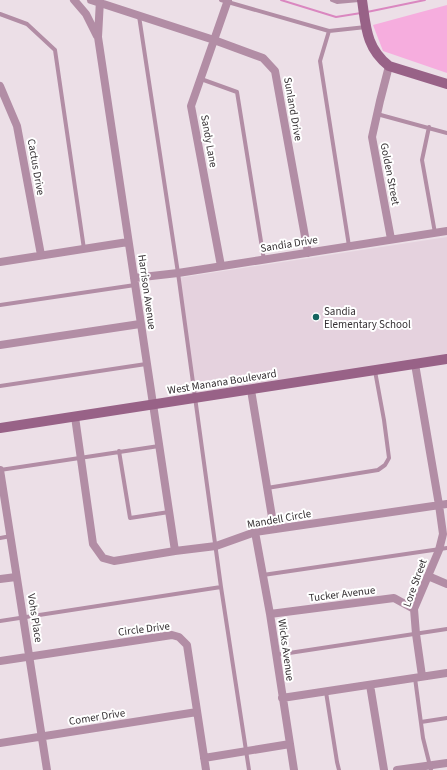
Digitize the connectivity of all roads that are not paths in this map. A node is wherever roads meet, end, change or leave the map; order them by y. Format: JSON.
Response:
{"nodes":[{"id":1,"x":74,"y":0,"type":"edge"},
{"id":2,"x":91,"y":0,"type":"edge"},
{"id":3,"x":332,"y":0,"type":"edge"},
{"id":4,"x":361,"y":0,"type":"edge"},
{"id":5,"x":100,"y":1,"type":"edge"},
{"id":6,"x":225,"y":1,"type":"edge"},
{"id":7,"x":0,"y":14,"type":"edge"},
{"id":8,"x":139,"y":16,"type":"junction"},
{"id":9,"x":366,"y":26,"type":"junction"},
{"id":10,"x":329,"y":31,"type":"junction"},
{"id":11,"x":98,"y":37,"type":"junction"},
{"id":12,"x":214,"y":40,"type":"junction"},
{"id":13,"x":389,"y":66,"type":"junction"},
{"id":14,"x":201,"y":79,"type":"junction"},
{"id":15,"x":447,"y":84,"type":"edge"},
{"id":16,"x":0,"y":86,"type":"edge"},
{"id":17,"x":377,"y":114,"type":"junction"},
{"id":18,"x":429,"y":127,"type":"junction"},
{"id":19,"x":447,"y":133,"type":"edge"},
{"id":20,"x":447,"y":231,"type":"edge"},
{"id":21,"x":435,"y":233,"type":"junction"},
{"id":22,"x":391,"y":239,"type":"junction"},
{"id":23,"x":128,"y":242,"type":"junction"},
{"id":24,"x":349,"y":246,"type":"junction"},
{"id":25,"x":84,"y":249,"type":"junction"},
{"id":26,"x":308,"y":253,"type":"junction"},
{"id":27,"x":41,"y":255,"type":"junction"},
{"id":28,"x":264,"y":260,"type":"junction"},
{"id":29,"x":0,"y":262,"type":"edge"},
{"id":30,"x":221,"y":266,"type":"junction"},
{"id":31,"x":178,"y":273,"type":"junction"},
{"id":32,"x":135,"y":281,"type":"junction"},
{"id":33,"x":0,"y":305,"type":"edge"},
{"id":34,"x":140,"y":324,"type":"junction"},
{"id":35,"x":0,"y":345,"type":"edge"},
{"id":36,"x":447,"y":359,"type":"edge"},
{"id":37,"x":146,"y":364,"type":"junction"},
{"id":38,"x":415,"y":364,"type":"junction"},
{"id":39,"x":375,"y":371,"type":"junction"},
{"id":40,"x":0,"y":386,"type":"edge"},
{"id":41,"x":251,"y":390,"type":"junction"},
{"id":42,"x":196,"y":398,"type":"junction"},
{"id":43,"x":153,"y":405,"type":"junction"},
{"id":44,"x":75,"y":417,"type":"junction"},
{"id":45,"x":0,"y":428,"type":"edge"},
{"id":46,"x":159,"y":446,"type":"junction"},
{"id":47,"x":119,"y":451,"type":"junction"},
{"id":48,"x":81,"y":458,"type":"junction"},
{"id":49,"x":0,"y":470,"type":"edge"},
{"id":50,"x":267,"y":488,"type":"junction"},
{"id":51,"x":443,"y":505,"type":"edge"},
{"id":52,"x":169,"y":512,"type":"junction"},
{"id":53,"x":274,"y":529,"type":"junction"},
{"id":54,"x":255,"y":532,"type":"junction"},
{"id":55,"x":11,"y":536,"type":"junction"},
{"id":56,"x":0,"y":538,"type":"edge"},
{"id":57,"x":216,"y":546,"type":"junction"},
{"id":58,"x":443,"y":549,"type":"edge"},
{"id":59,"x":175,"y":551,"type":"junction"},
{"id":60,"x":263,"y":576,"type":"junction"},
{"id":61,"x":428,"y":576,"type":"junction"},
{"id":62,"x":16,"y":577,"type":"junction"},
{"id":63,"x":0,"y":579,"type":"edge"},
{"id":64,"x":447,"y":584,"type":"edge"},
{"id":65,"x":221,"y":587,"type":"junction"},
{"id":66,"x":414,"y":609,"type":"junction"},
{"id":67,"x":270,"y":614,"type":"junction"},
{"id":68,"x":24,"y":617,"type":"junction"},
{"id":69,"x":0,"y":621,"type":"edge"},
{"id":70,"x":447,"y":629,"type":"edge"},
{"id":71,"x":416,"y":634,"type":"junction"},
{"id":72,"x":276,"y":656,"type":"junction"},
{"id":73,"x":30,"y":657,"type":"junction"},
{"id":74,"x":0,"y":661,"type":"edge"},
{"id":75,"x":447,"y":672,"type":"edge"},
{"id":76,"x":419,"y":677,"type":"junction"},
{"id":77,"x":370,"y":685,"type":"junction"},
{"id":78,"x":326,"y":692,"type":"junction"},
{"id":79,"x":282,"y":698,"type":"junction"},
{"id":80,"x":197,"y":712,"type":"junction"},
{"id":81,"x":447,"y":718,"type":"edge"},
{"id":82,"x":421,"y":722,"type":"junction"},
{"id":83,"x":42,"y":736,"type":"junction"},
{"id":84,"x":0,"y":743,"type":"edge"},
{"id":85,"x":290,"y":744,"type":"junction"},
{"id":86,"x":246,"y":752,"type":"junction"},
{"id":87,"x":204,"y":758,"type":"junction"},
{"id":88,"x":447,"y":763,"type":"edge"},
{"id":89,"x":430,"y":768,"type":"edge"},
{"id":90,"x":47,"y":770,"type":"edge"},
{"id":91,"x":206,"y":770,"type":"edge"},
{"id":92,"x":249,"y":770,"type":"edge"},
{"id":93,"x":294,"y":770,"type":"edge"},
{"id":94,"x":339,"y":770,"type":"edge"},
{"id":95,"x":384,"y":770,"type":"edge"},
{"id":96,"x":397,"y":770,"type":"edge"}],
"edges":[{"from":1,"to":11,"type":"street","name":"Harrison Avenue"},
{"from":2,"to":5,"type":"street","name":"Sunland Drive"},
{"from":3,"to":4,"type":"lane"},
{"from":4,"to":9,"type":"street"},
{"from":5,"to":8,"type":"street","name":"Sunland Drive"},
{"from":5,"to":11,"type":"street","name":"Harrison Avenue"},
{"from":6,"to":10,"type":"lane"},
{"from":6,"to":12,"type":"street","name":"Sandy Lane"},
{"from":7,"to":25,"type":"lane"},
{"from":8,"to":12,"type":"street","name":"Sunland Drive"},
{"from":8,"to":31,"type":"lane"},
{"from":9,"to":10,"type":"lane"},
{"from":9,"to":13,"type":"street"},
{"from":10,"to":24,"type":"lane"},
{"from":11,"to":23,"type":"street","name":"Harrison Avenue"},
{"from":12,"to":14,"type":"street","name":"Sandy Lane"},
{"from":12,"to":26,"type":"street","name":"Sunland Drive"},
{"from":13,"to":15,"type":"street"},
{"from":13,"to":17,"type":"street","name":"Golden Street"},
{"from":14,"to":28,"type":"lane"},
{"from":14,"to":30,"type":"street","name":"Sandy Lane"},
{"from":16,"to":27,"type":"street","name":"Cactus Drive"},
{"from":17,"to":18,"type":"lane"},
{"from":17,"to":22,"type":"street","name":"Golden Street"},
{"from":18,"to":19,"type":"lane"},
{"from":18,"to":21,"type":"lane"},
{"from":20,"to":21,"type":"street","name":"Sandia Drive"},
{"from":21,"to":22,"type":"street","name":"Sandia Drive"},
{"from":22,"to":24,"type":"street","name":"Sandia Drive"},
{"from":23,"to":25,"type":"street"},
{"from":23,"to":32,"type":"street","name":"Harrison Avenue"},
{"from":24,"to":26,"type":"street","name":"Sandia Drive"},
{"from":25,"to":27,"type":"street"},
{"from":26,"to":28,"type":"street","name":"Sandia Drive"},
{"from":27,"to":29,"type":"street"},
{"from":28,"to":30,"type":"street","name":"Sandia Drive"},
{"from":30,"to":31,"type":"street","name":"Sandia Drive"},
{"from":31,"to":32,"type":"street","name":"Sandia Drive"},
{"from":31,"to":42,"type":"lane"},
{"from":32,"to":33,"type":"lane"},
{"from":32,"to":34,"type":"street","name":"Harrison Avenue"},
{"from":34,"to":35,"type":"street"},
{"from":34,"to":37,"type":"street","name":"Harrison Avenue"},
{"from":36,"to":38,"type":"street","name":"West Manana Boulevard"},
{"from":37,"to":40,"type":"lane"},
{"from":37,"to":43,"type":"street","name":"Harrison Avenue"},
{"from":38,"to":39,"type":"street","name":"West Manana Boulevard"},
{"from":38,"to":51,"type":"street"},
{"from":39,"to":41,"type":"street","name":"West Manana Boulevard"},
{"from":39,"to":50,"type":"lane"},
{"from":41,"to":42,"type":"street","name":"West Manana Boulevard"},
{"from":41,"to":50,"type":"street"},
{"from":42,"to":43,"type":"street","name":"West Manana Boulevard"},
{"from":42,"to":57,"type":"lane"},
{"from":43,"to":44,"type":"street","name":"West Manana Boulevard"},
{"from":43,"to":46,"type":"street","name":"Harrison Avenue"},
{"from":44,"to":45,"type":"street","name":"West Manana Boulevard"},
{"from":44,"to":48,"type":"street","name":"Mandell Circle"},
{"from":46,"to":47,"type":"lane"},
{"from":46,"to":52,"type":"street","name":"Harrison Avenue"},
{"from":47,"to":48,"type":"lane"},
{"from":47,"to":52,"type":"lane"},
{"from":48,"to":49,"type":"lane"},
{"from":48,"to":59,"type":"street","name":"Mandell Circle"},
{"from":49,"to":55,"type":"street","name":"Vohs Place"},
{"from":50,"to":53,"type":"street"},
{"from":51,"to":53,"type":"street","name":"Mandell Circle"},
{"from":51,"to":58,"type":"street","name":"Lore Street"},
{"from":52,"to":59,"type":"street","name":"Harrison Avenue"},
{"from":53,"to":54,"type":"street","name":"Mandell Circle"},
{"from":54,"to":57,"type":"street","name":"Mandell Circle"},
{"from":54,"to":60,"type":"street","name":"Wicks Avenue"},
{"from":55,"to":56,"type":"lane"},
{"from":55,"to":62,"type":"street","name":"Vohs Place"},
{"from":57,"to":59,"type":"street","name":"Mandell Circle"},
{"from":57,"to":65,"type":"lane"},
{"from":58,"to":60,"type":"lane"},
{"from":58,"to":61,"type":"street","name":"Lore Street"},
{"from":60,"to":67,"type":"street","name":"Wicks Avenue"},
{"from":61,"to":64,"type":"street"},
{"from":61,"to":66,"type":"street","name":"Lore Street"},
{"from":62,"to":63,"type":"street"},
{"from":62,"to":68,"type":"street","name":"Vohs Place"},
{"from":65,"to":68,"type":"lane"},
{"from":65,"to":86,"type":"lane"},
{"from":66,"to":67,"type":"street","name":"Tucker Avenue"},
{"from":66,"to":71,"type":"street","name":"Lore Street"},
{"from":67,"to":72,"type":"street","name":"Wicks Avenue"},
{"from":68,"to":69,"type":"lane"},
{"from":68,"to":73,"type":"street","name":"Vohs Place"},
{"from":70,"to":71,"type":"lane"},
{"from":71,"to":72,"type":"lane"},
{"from":71,"to":76,"type":"street","name":"Lore Street"},
{"from":72,"to":79,"type":"street","name":"Wicks Avenue"},
{"from":73,"to":74,"type":"street","name":"Circle Drive"},
{"from":73,"to":80,"type":"street","name":"Circle Drive"},
{"from":73,"to":83,"type":"street","name":"Vohs Place"},
{"from":75,"to":76,"type":"street"},
{"from":76,"to":77,"type":"street"},
{"from":76,"to":82,"type":"lane"},
{"from":77,"to":78,"type":"street"},
{"from":77,"to":95,"type":"street"},
{"from":78,"to":79,"type":"street"},
{"from":78,"to":94,"type":"lane"},
{"from":79,"to":85,"type":"street","name":"Wicks Avenue"},
{"from":80,"to":83,"type":"street","name":"Comer Drive"},
{"from":80,"to":87,"type":"street","name":"Circle Drive"},
{"from":81,"to":82,"type":"lane"},
{"from":82,"to":89,"type":"lane"},
{"from":83,"to":84,"type":"street","name":"Comer Drive"},
{"from":83,"to":90,"type":"street","name":"Vohs Place"},
{"from":85,"to":86,"type":"street"},
{"from":85,"to":93,"type":"street","name":"Wicks Avenue"},
{"from":86,"to":87,"type":"street"},
{"from":86,"to":92,"type":"lane"},
{"from":87,"to":91,"type":"street","name":"Circle Drive"},
{"from":88,"to":89,"type":"street"},
{"from":89,"to":96,"type":"street"}]}
